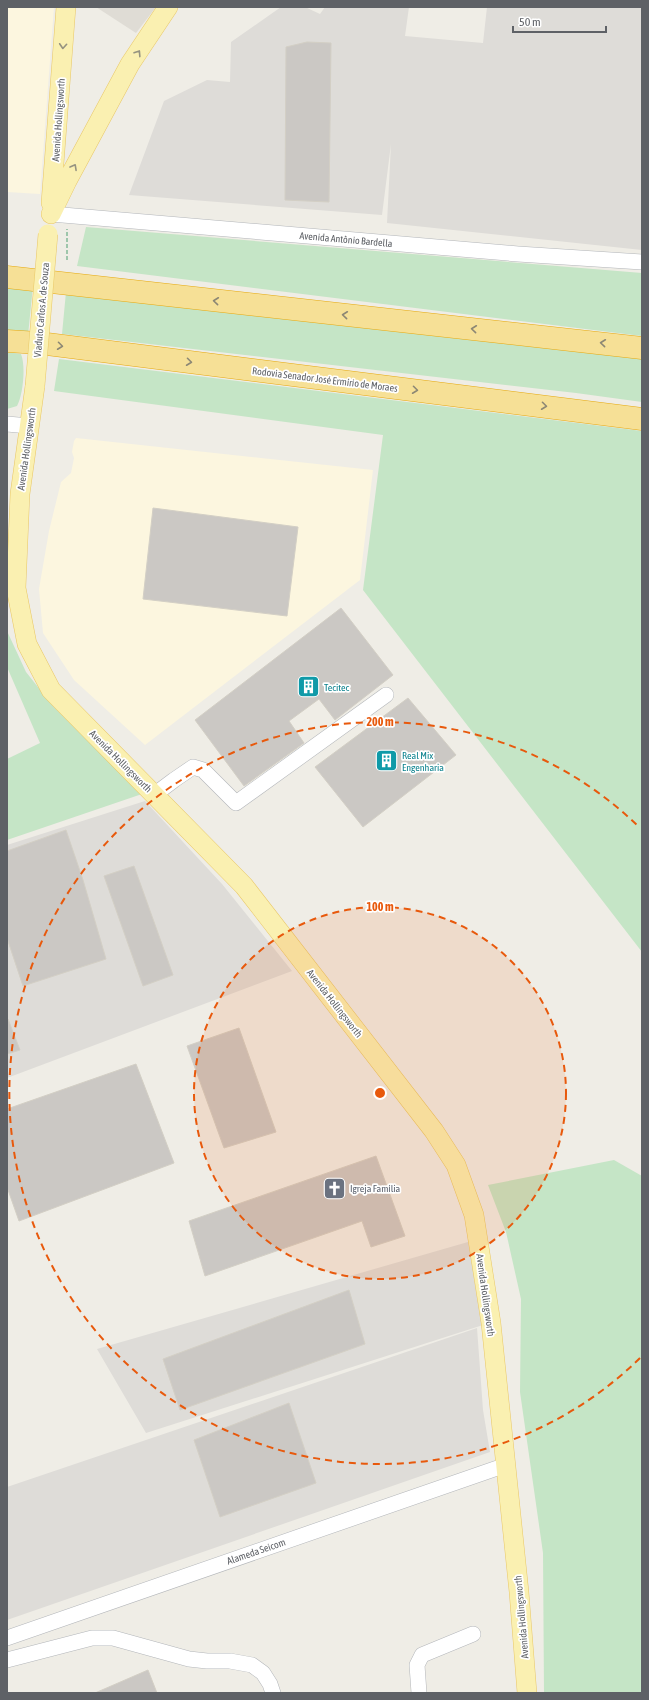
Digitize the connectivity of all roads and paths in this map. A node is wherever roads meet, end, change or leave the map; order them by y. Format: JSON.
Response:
{"nodes":[{"id":1,"x":66,"y":7,"type":"edge"},
{"id":2,"x":168,"y":7,"type":"edge"},
{"id":3,"x":50,"y":214,"type":"junction"},
{"id":4,"x":68,"y":233,"type":"dead end"},
{"id":5,"x":48,"y":234,"type":"joint"},
{"id":6,"x":67,"y":260,"type":"dead end"},
{"id":7,"x":642,"y":262,"type":"edge"},
{"id":8,"x":7,"y":278,"type":"edge"},
{"id":9,"x":7,"y":341,"type":"edge"},
{"id":10,"x":642,"y":348,"type":"edge"},
{"id":11,"x":35,"y":386,"type":"joint"},
{"id":12,"x":642,"y":419,"type":"edge"},
{"id":13,"x":7,"y":424,"type":"edge"},
{"id":14,"x":29,"y":426,"type":"junction"},
{"id":15,"x":14,"y":497,"type":"edge"},
{"id":16,"x":386,"y":694,"type":"dead end"},
{"id":17,"x":154,"y":795,"type":"junction"},
{"id":18,"x":506,"y":1465,"type":"junction"},
{"id":19,"x":473,"y":1634,"type":"dead end"},
{"id":20,"x":7,"y":1638,"type":"edge"},
{"id":21,"x":7,"y":1660,"type":"edge"},
{"id":22,"x":273,"y":1693,"type":"edge"},
{"id":23,"x":419,"y":1693,"type":"edge"},
{"id":24,"x":527,"y":1693,"type":"edge"}],
"edges":[{"from":1,"to":3,"type":"main road","name":"Avenida Hollingsworth","one_way":true},
{"from":3,"to":2,"type":"main road","one_way":true},
{"from":3,"to":5,"type":"main road","name":"Avenida Hollingsworth"},
{"from":3,"to":7,"type":"street","name":"Avenida Antônio Bardella"},
{"from":4,"to":6,"type":"path"},
{"from":5,"to":11,"type":"main road","name":"Viaduto Carlos A. de Souza","bridge":true},
{"from":10,"to":8,"type":"highway","one_way":true},
{"from":9,"to":12,"type":"highway","name":"Rodovia Senador José Ermírio de Moraes","one_way":true},
{"from":11,"to":14,"type":"main road","name":"Avenida Hollingsworth"},
{"from":13,"to":14,"type":"street"},
{"from":14,"to":15,"type":"main road","name":"Avenida Hollingsworth"},
{"from":15,"to":17,"type":"main road","name":"Avenida Hollingsworth"},
{"from":16,"to":17,"type":"street"},
{"from":17,"to":18,"type":"main road","name":"Avenida Hollingsworth"},
{"from":18,"to":20,"type":"street","name":"Alameda Seicom"},
{"from":18,"to":24,"type":"main road","name":"Avenida Hollingsworth"},
{"from":19,"to":23,"type":"street"},
{"from":21,"to":22,"type":"street"}]}
